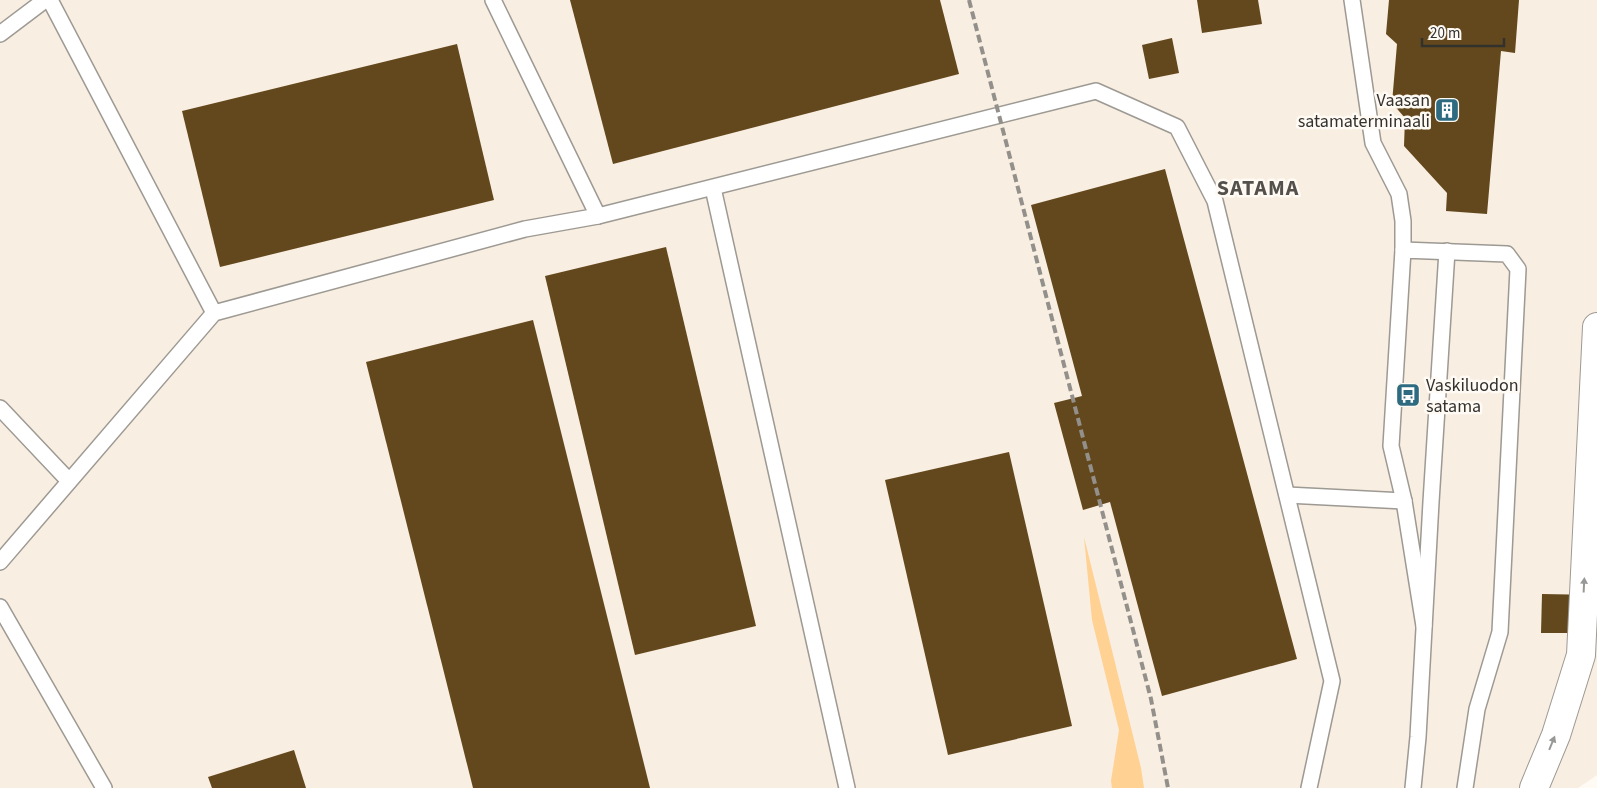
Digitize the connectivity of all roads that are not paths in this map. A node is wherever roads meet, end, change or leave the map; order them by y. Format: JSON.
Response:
{"nodes":[{"id":1,"x":45,"y":0,"type":"edge"},
{"id":2,"x":50,"y":0,"type":"edge"},
{"id":3,"x":493,"y":0,"type":"edge"},
{"id":4,"x":1352,"y":0,"type":"edge"},
{"id":5,"x":0,"y":34,"type":"edge"},
{"id":6,"x":713,"y":188,"type":"junction"},
{"id":7,"x":598,"y":216,"type":"junction"},
{"id":8,"x":1403,"y":250,"type":"junction"},
{"id":9,"x":1448,"y":251,"type":"junction"},
{"id":10,"x":214,"y":313,"type":"junction"},
{"id":11,"x":1597,"y":327,"type":"edge"},
{"id":12,"x":0,"y":408,"type":"edge"},
{"id":13,"x":69,"y":481,"type":"junction"},
{"id":14,"x":1287,"y":495,"type":"junction"},
{"id":15,"x":1404,"y":501,"type":"junction"},
{"id":16,"x":0,"y":562,"type":"edge"},
{"id":17,"x":0,"y":607,"type":"edge"},
{"id":18,"x":1424,"y":626,"type":"junction"},
{"id":19,"x":104,"y":788,"type":"edge"},
{"id":20,"x":846,"y":788,"type":"edge"},
{"id":21,"x":1309,"y":788,"type":"edge"},
{"id":22,"x":1413,"y":788,"type":"edge"},
{"id":23,"x":1464,"y":788,"type":"edge"},
{"id":24,"x":1534,"y":788,"type":"edge"}],
"edges":[{"from":1,"to":5,"type":"lane"},
{"from":2,"to":10,"type":"lane"},
{"from":3,"to":7,"type":"lane"},
{"from":4,"to":8,"type":"lane"},
{"from":6,"to":7,"type":"lane"},
{"from":6,"to":14,"type":"lane"},
{"from":6,"to":20,"type":"lane"},
{"from":7,"to":10,"type":"lane"},
{"from":8,"to":9,"type":"lane"},
{"from":8,"to":15,"type":"lane"},
{"from":9,"to":18,"type":"lane"},
{"from":9,"to":23,"type":"lane"},
{"from":10,"to":13,"type":"lane"},
{"from":24,"to":11,"type":"main road","one_way":true},
{"from":12,"to":13,"type":"lane"},
{"from":13,"to":16,"type":"lane"},
{"from":14,"to":15,"type":"lane"},
{"from":14,"to":21,"type":"lane"},
{"from":15,"to":18,"type":"lane"},
{"from":17,"to":19,"type":"lane"},
{"from":18,"to":22,"type":"lane"}]}
